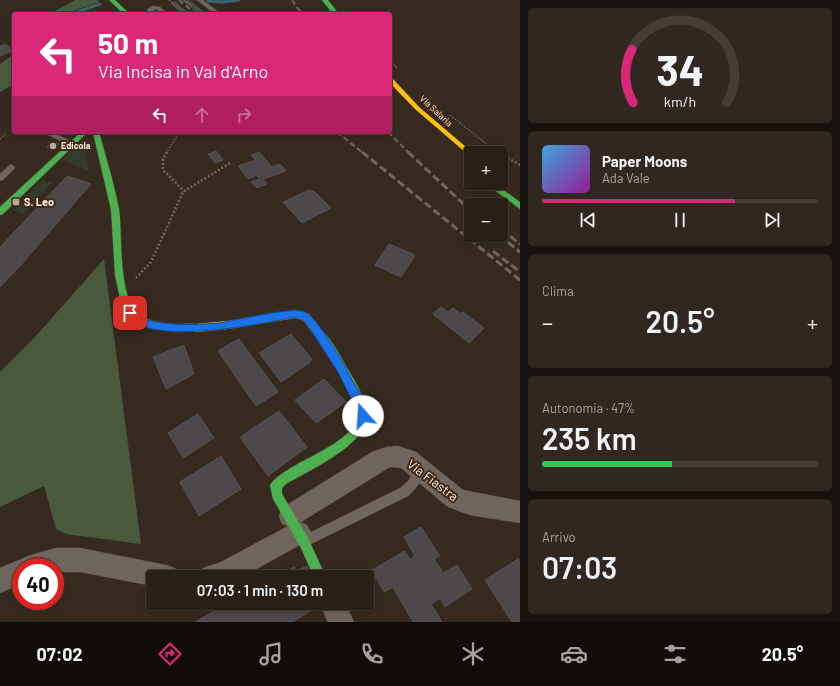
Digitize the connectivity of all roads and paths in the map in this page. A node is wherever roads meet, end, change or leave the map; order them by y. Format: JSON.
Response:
{"nodes":[{"id":1,"x":112,"y":0,"type":"edge"},
{"id":2,"x":169,"y":0,"type":"edge"},
{"id":3,"x":200,"y":0,"type":"edge"},
{"id":4,"x":321,"y":2,"type":"edge"},
{"id":5,"x":125,"y":12,"type":"edge"},
{"id":6,"x":150,"y":12,"type":"edge"},
{"id":7,"x":164,"y":12,"type":"edge"},
{"id":8,"x":184,"y":12,"type":"edge"},
{"id":9,"x":215,"y":12,"type":"edge"},
{"id":10,"x":324,"y":12,"type":"edge"},
{"id":11,"x":334,"y":12,"type":"edge"},
{"id":12,"x":392,"y":81,"type":"edge"},
{"id":13,"x":449,"y":115,"type":"dead end"},
{"id":14,"x":6,"y":133,"type":"dead end"},
{"id":15,"x":51,"y":134,"type":"edge"},
{"id":16,"x":62,"y":134,"type":"edge"},
{"id":17,"x":83,"y":134,"type":"edge"},
{"id":18,"x":97,"y":134,"type":"edge"},
{"id":19,"x":178,"y":134,"type":"edge"},
{"id":20,"x":0,"y":139,"type":"edge"},
{"id":21,"x":74,"y":141,"type":"junction"},
{"id":22,"x":490,"y":146,"type":"edge"},
{"id":23,"x":464,"y":149,"type":"edge"},
{"id":24,"x":508,"y":158,"type":"edge"},
{"id":25,"x":230,"y":163,"type":"dead end"},
{"id":26,"x":520,"y":165,"type":"edge"},
{"id":27,"x":11,"y":167,"type":"dead end"},
{"id":28,"x":0,"y":178,"type":"edge"},
{"id":29,"x":499,"y":190,"type":"edge"},
{"id":30,"x":184,"y":191,"type":"junction"},
{"id":31,"x":520,"y":206,"type":"edge"},
{"id":32,"x":0,"y":212,"type":"edge"},
{"id":33,"x":120,"y":288,"type":"junction"},
{"id":34,"x":421,"y":470,"type":"junction"},
{"id":35,"x":520,"y":512,"type":"edge"},
{"id":36,"x":298,"y":530,"type":"junction"},
{"id":37,"x":64,"y":560,"type":"edge"},
{"id":38,"x":230,"y":570,"type":"edge"},
{"id":39,"x":317,"y":570,"type":"edge"},
{"id":40,"x":146,"y":573,"type":"edge"},
{"id":41,"x":12,"y":575,"type":"edge"},
{"id":42,"x":0,"y":581,"type":"edge"},
{"id":43,"x":335,"y":610,"type":"edge"},
{"id":44,"x":341,"y":622,"type":"edge"}],
"edges":[{"from":1,"to":5,"type":"street"},
{"from":2,"to":8,"type":"path"},
{"from":3,"to":9,"type":"lane"},
{"from":4,"to":10,"type":"street"},
{"from":4,"to":11,"type":"street"},
{"from":6,"to":7,"type":"lane"},
{"from":12,"to":23,"type":"street","name":"Via Salaria"},
{"from":13,"to":22,"type":"path"},
{"from":14,"to":20,"type":"path"},
{"from":15,"to":21,"type":"lane"},
{"from":16,"to":21,"type":"lane"},
{"from":17,"to":21,"type":"street"},
{"from":18,"to":33,"type":"street"},
{"from":19,"to":30,"type":"path"},
{"from":21,"to":32,"type":"street"},
{"from":24,"to":26,"type":"path"},
{"from":25,"to":30,"type":"path"},
{"from":27,"to":28,"type":"lane"},
{"from":29,"to":31,"type":"street"},
{"from":30,"to":33,"type":"path"},
{"from":33,"to":36,"type":"street"},
{"from":34,"to":35,"type":"street","name":"Via Fiastra"},
{"from":34,"to":36,"type":"lane"},
{"from":34,"to":36,"type":"street","name":"Via Fiastra"},
{"from":36,"to":38,"type":"street","name":"Via Fiastra"},
{"from":36,"to":39,"type":"street"},
{"from":37,"to":40,"type":"street"},
{"from":41,"to":42,"type":"street"},
{"from":43,"to":44,"type":"street"}]}
